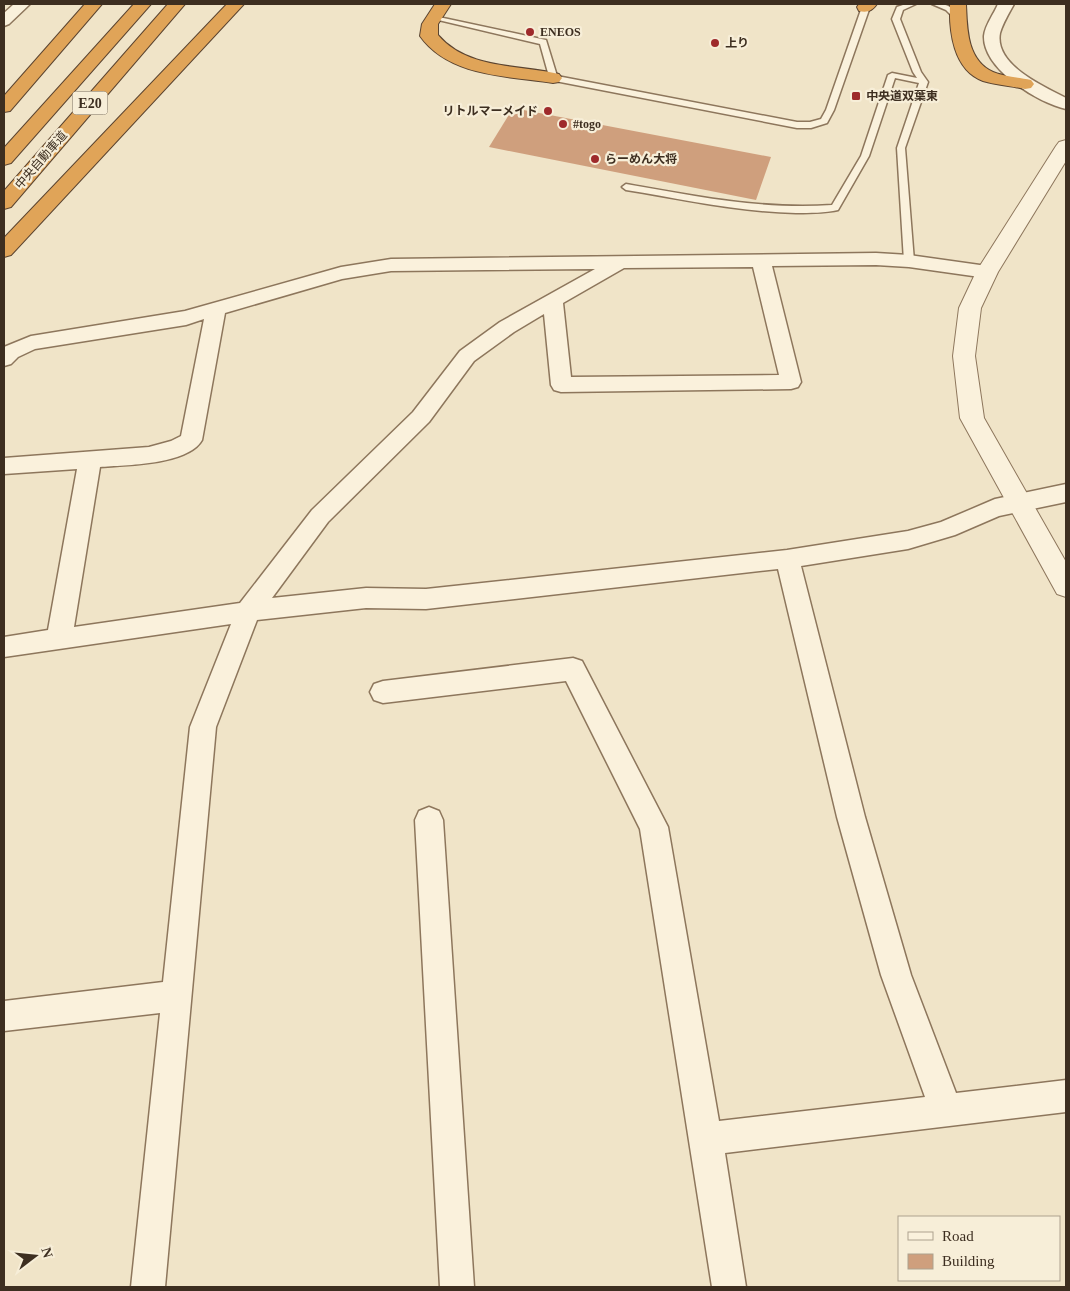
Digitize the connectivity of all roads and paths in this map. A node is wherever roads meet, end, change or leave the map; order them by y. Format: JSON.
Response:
{"nodes":[{"id":1,"x":22,"y":4,"type":"edge"},
{"id":2,"x":94,"y":4,"type":"edge"},
{"id":3,"x":143,"y":4,"type":"edge"},
{"id":4,"x":177,"y":4,"type":"edge"},
{"id":5,"x":236,"y":4,"type":"edge"},
{"id":6,"x":912,"y":4,"type":"edge"},
{"id":7,"x":936,"y":4,"type":"edge"},
{"id":8,"x":1006,"y":4,"type":"edge"},
{"id":9,"x":867,"y":5,"type":"edge"},
{"id":10,"x":958,"y":10,"type":"edge"},
{"id":11,"x":438,"y":11,"type":"edge"},
{"id":12,"x":4,"y":20,"type":"edge"},
{"id":13,"x":553,"y":78,"type":"junction"},
{"id":14,"x":924,"y":82,"type":"junction"},
{"id":15,"x":1025,"y":84,"type":"junction"},
{"id":16,"x":1066,"y":104,"type":"edge"},
{"id":17,"x":4,"y":107,"type":"edge"},
{"id":18,"x":1066,"y":146,"type":"edge"},
{"id":19,"x":4,"y":158,"type":"edge"},
{"id":20,"x":626,"y":187,"type":"dead end"},
{"id":21,"x":4,"y":203,"type":"edge"},
{"id":22,"x":4,"y":250,"type":"edge"},
{"id":23,"x":761,"y":261,"type":"junction"},
{"id":24,"x":909,"y":261,"type":"junction"},
{"id":25,"x":619,"y":263,"type":"junction"},
{"id":26,"x":987,"y":272,"type":"junction"},
{"id":27,"x":554,"y":300,"type":"junction"},
{"id":28,"x":216,"y":310,"type":"junction"},
{"id":29,"x":4,"y":359,"type":"edge"},
{"id":30,"x":90,"y":459,"type":"junction"},
{"id":31,"x":4,"y":466,"type":"edge"},
{"id":32,"x":1066,"y":493,"type":"edge"},
{"id":33,"x":1018,"y":502,"type":"junction"},
{"id":34,"x":787,"y":559,"type":"junction"},
{"id":35,"x":1066,"y":586,"type":"edge"},
{"id":36,"x":248,"y":611,"type":"junction"},
{"id":37,"x":59,"y":638,"type":"junction"},
{"id":38,"x":4,"y":647,"type":"edge"},
{"id":39,"x":383,"y":692,"type":"dead end"},
{"id":40,"x":429,"y":820,"type":"dead end"},
{"id":41,"x":176,"y":996,"type":"junction"},
{"id":42,"x":4,"y":1016,"type":"edge"},
{"id":43,"x":1066,"y":1096,"type":"edge"},
{"id":44,"x":946,"y":1110,"type":"junction"},
{"id":45,"x":706,"y":1139,"type":"junction"},
{"id":46,"x":148,"y":1287,"type":"edge"},
{"id":47,"x":457,"y":1287,"type":"edge"},
{"id":48,"x":728,"y":1287,"type":"edge"}],
"edges":[{"from":1,"to":12,"type":"street"},
{"from":2,"to":17,"type":"highway"},
{"from":3,"to":19,"type":"highway","name":"中央自動車道","number":"E20"},
{"from":4,"to":21,"type":"highway","name":"中央自動車道","number":"E20"},
{"from":5,"to":22,"type":"highway"},
{"from":6,"to":14,"type":"lane"},
{"from":7,"to":10,"type":"lane"},
{"from":8,"to":15,"type":"street"},
{"from":9,"to":13,"type":"lane"},
{"from":10,"to":15,"type":"highway"},
{"from":11,"to":13,"type":"lane"},
{"from":11,"to":13,"type":"highway"},
{"from":14,"to":20,"type":"lane"},
{"from":14,"to":24,"type":"lane"},
{"from":15,"to":16,"type":"street"},
{"from":18,"to":26,"type":"street"},
{"from":23,"to":24,"type":"street"},
{"from":23,"to":25,"type":"street"},
{"from":23,"to":27,"type":"street"},
{"from":24,"to":26,"type":"street"},
{"from":25,"to":27,"type":"street"},
{"from":25,"to":28,"type":"street"},
{"from":26,"to":33,"type":"street"},
{"from":27,"to":36,"type":"street"},
{"from":28,"to":29,"type":"street"},
{"from":28,"to":30,"type":"street"},
{"from":30,"to":31,"type":"street"},
{"from":30,"to":37,"type":"street"},
{"from":32,"to":33,"type":"street"},
{"from":33,"to":34,"type":"street"},
{"from":33,"to":35,"type":"street"},
{"from":34,"to":36,"type":"street"},
{"from":34,"to":44,"type":"street"},
{"from":36,"to":37,"type":"street"},
{"from":36,"to":41,"type":"street"},
{"from":37,"to":38,"type":"street"},
{"from":39,"to":45,"type":"street"},
{"from":40,"to":47,"type":"street"},
{"from":41,"to":42,"type":"street"},
{"from":41,"to":46,"type":"street"},
{"from":43,"to":44,"type":"street"},
{"from":44,"to":45,"type":"street"},
{"from":45,"to":48,"type":"street"}]}
